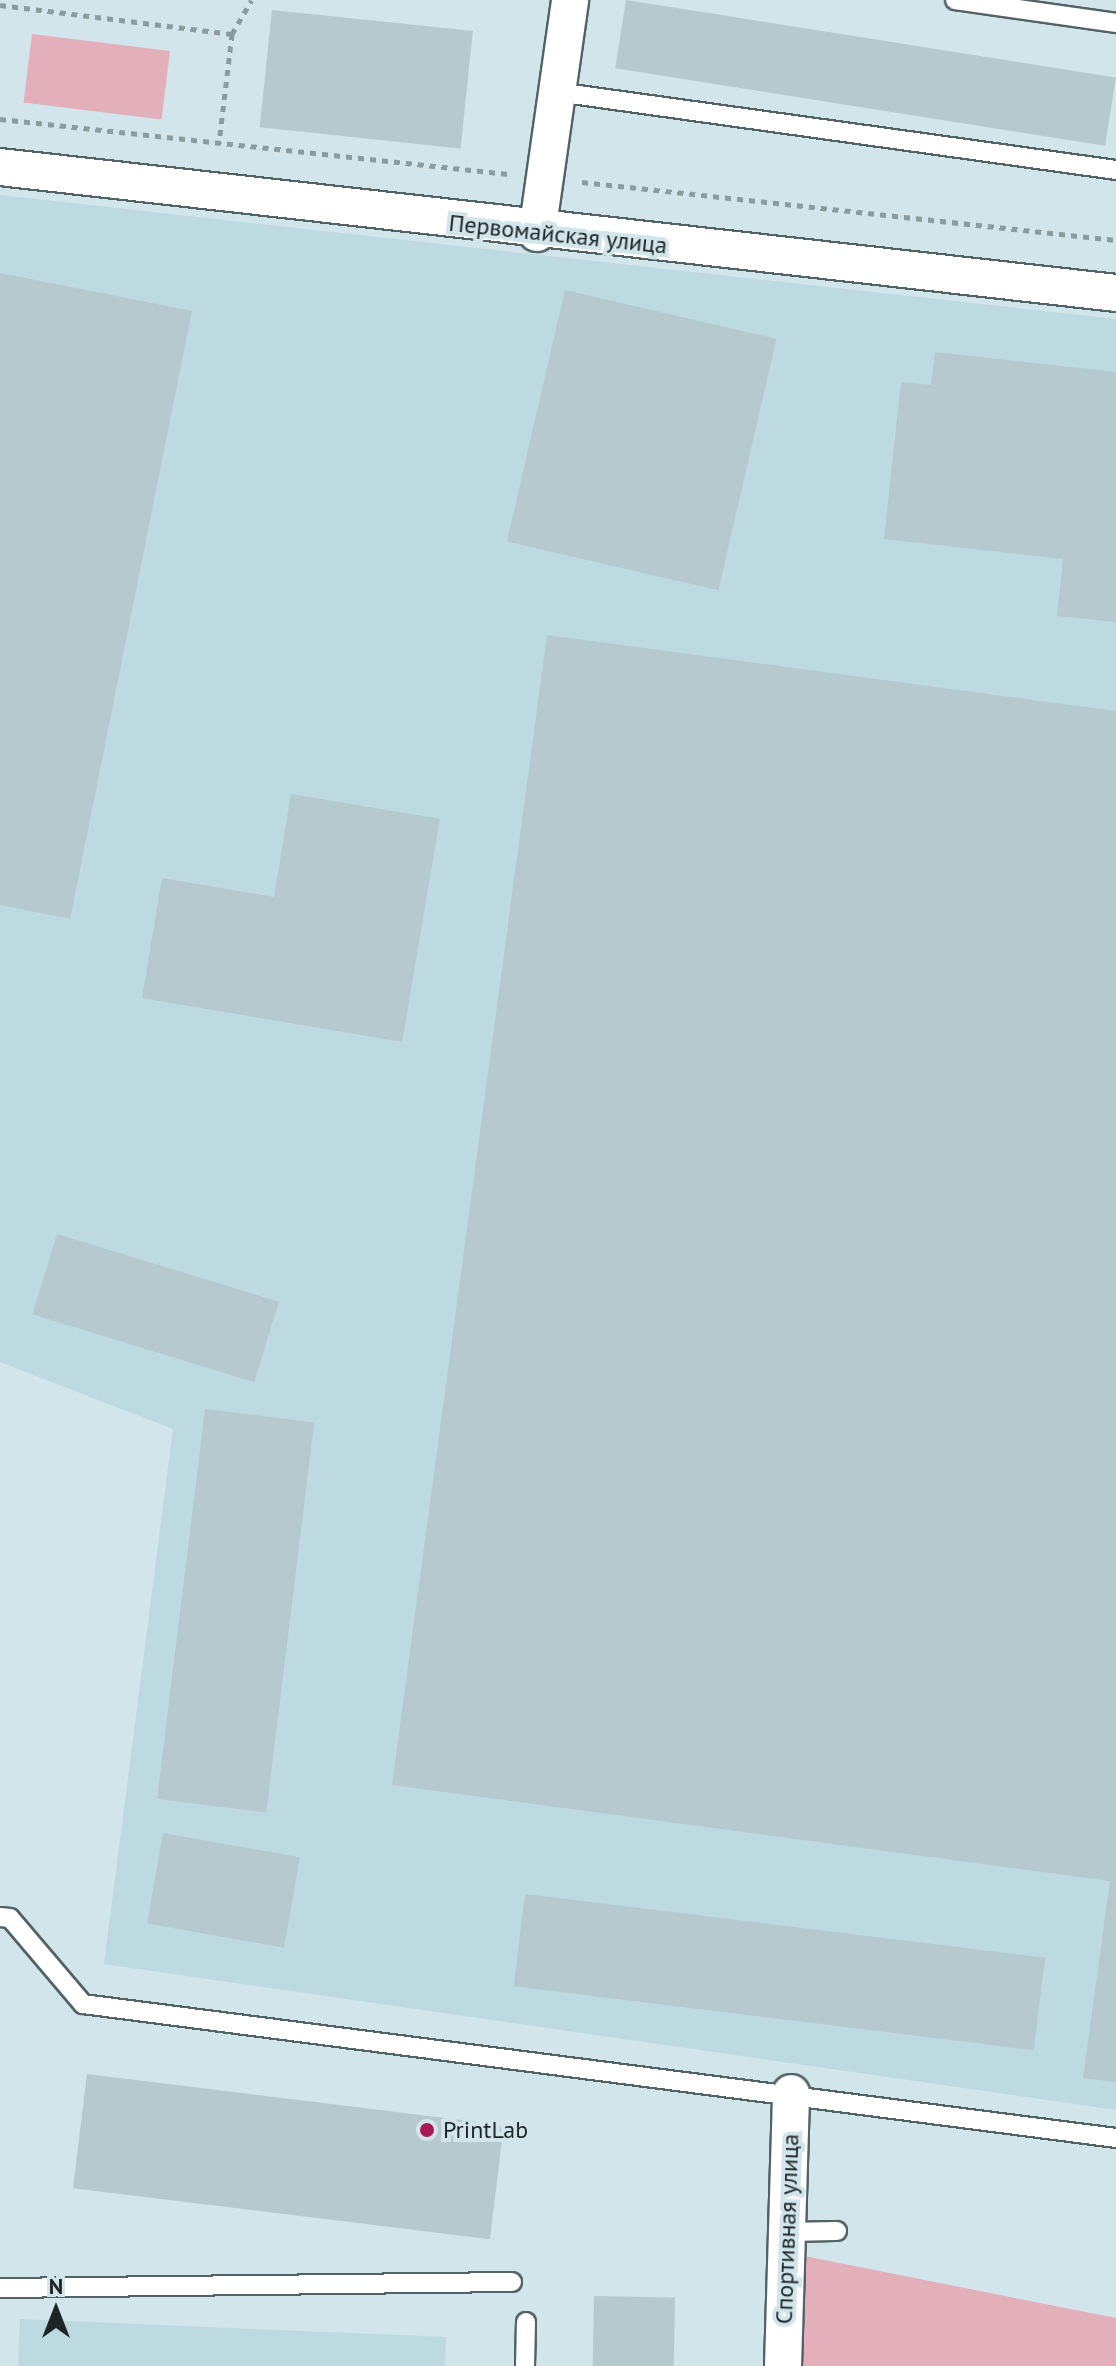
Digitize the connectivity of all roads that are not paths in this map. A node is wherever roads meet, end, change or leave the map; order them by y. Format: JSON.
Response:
{"nodes":[{"id":1,"x":570,"y":0,"type":"edge"},
{"id":2,"x":955,"y":0,"type":"edge"},
{"id":3,"x":1116,"y":23,"type":"edge"},
{"id":4,"x":557,"y":92,"type":"junction"},
{"id":5,"x":0,"y":167,"type":"edge"},
{"id":6,"x":1116,"y":170,"type":"edge"},
{"id":7,"x":537,"y":233,"type":"junction"},
{"id":8,"x":1116,"y":293,"type":"edge"},
{"id":9,"x":0,"y":1917,"type":"edge"},
{"id":10,"x":791,"y":2093,"type":"junction"},
{"id":11,"x":1116,"y":2138,"type":"edge"},
{"id":12,"x":837,"y":2231,"type":"dead end"},
{"id":13,"x":787,"y":2232,"type":"junction"},
{"id":14,"x":512,"y":2282,"type":"dead end"},
{"id":15,"x":0,"y":2288,"type":"edge"},
{"id":16,"x":526,"y":2322,"type":"dead end"},
{"id":17,"x":525,"y":2366,"type":"edge"},
{"id":18,"x":783,"y":2366,"type":"edge"}],
"edges":[{"from":1,"to":4,"type":"street"},
{"from":2,"to":3,"type":"lane"},
{"from":4,"to":6,"type":"lane"},
{"from":4,"to":7,"type":"street"},
{"from":5,"to":7,"type":"street","name":"Первомайская улица"},
{"from":7,"to":8,"type":"street","name":"Первомайская улица"},
{"from":9,"to":10,"type":"lane"},
{"from":10,"to":11,"type":"lane"},
{"from":10,"to":13,"type":"street","name":"Спортивная улица"},
{"from":12,"to":13,"type":"lane"},
{"from":13,"to":18,"type":"street","name":"Спортивная улица"},
{"from":14,"to":15,"type":"lane"},
{"from":16,"to":17,"type":"lane"}]}
